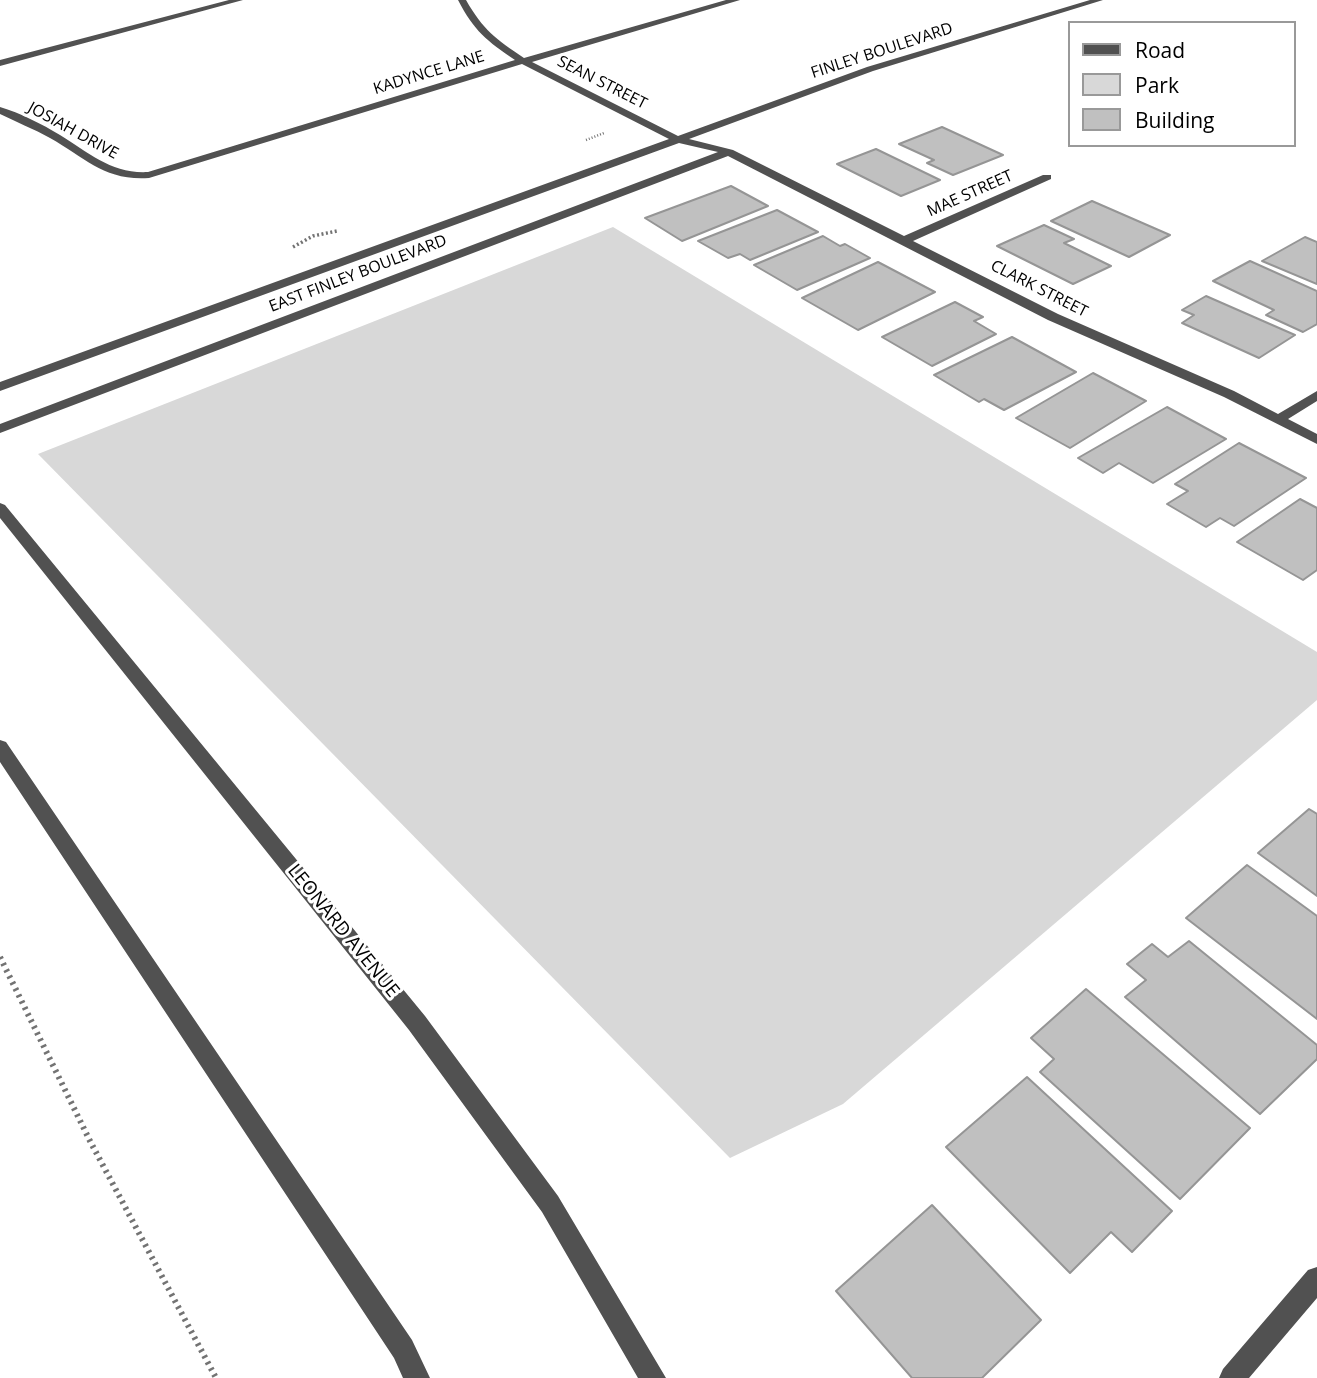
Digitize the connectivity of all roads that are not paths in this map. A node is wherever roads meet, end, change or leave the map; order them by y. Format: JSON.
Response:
{"nodes":[{"id":1,"x":239,"y":0,"type":"edge"},
{"id":2,"x":462,"y":0,"type":"edge"},
{"id":3,"x":736,"y":0,"type":"edge"},
{"id":4,"x":1099,"y":0,"type":"edge"},
{"id":5,"x":523,"y":61,"type":"junction"},
{"id":6,"x":0,"y":62,"type":"edge"},
{"id":7,"x":0,"y":110,"type":"edge"},
{"id":8,"x":677,"y":139,"type":"junction"},
{"id":9,"x":729,"y":152,"type":"junction"},
{"id":10,"x":750,"y":162,"type":"joint"},
{"id":11,"x":131,"y":176,"type":"joint"},
{"id":12,"x":1047,"y":177,"type":"dead end"},
{"id":13,"x":905,"y":240,"type":"junction"},
{"id":14,"x":0,"y":387,"type":"edge"},
{"id":15,"x":1317,"y":395,"type":"edge"},
{"id":16,"x":1279,"y":419,"type":"junction"},
{"id":17,"x":0,"y":429,"type":"edge"},
{"id":18,"x":1317,"y":440,"type":"edge"},
{"id":19,"x":0,"y":508,"type":"edge"},
{"id":20,"x":0,"y":747,"type":"edge"},
{"id":21,"x":1317,"y":1279,"type":"edge"},
{"id":22,"x":417,"y":1378,"type":"edge"},
{"id":23,"x":653,"y":1378,"type":"edge"},
{"id":24,"x":1232,"y":1378,"type":"edge"}],
"edges":[{"from":1,"to":6,"type":"street"},
{"from":2,"to":5,"type":"street","name":"SEAN STREET"},
{"from":3,"to":5,"type":"street","name":"KADYNCE LANE"},
{"from":4,"to":8,"type":"street","name":"FINLEY BOULEVARD"},
{"from":5,"to":8,"type":"street","name":"SEAN STREET"},
{"from":5,"to":11,"type":"street","name":"KADYNCE LANE"},
{"from":7,"to":11,"type":"street","name":"JOSIAH DRIVE"},
{"from":8,"to":9,"type":"street","name":"SEAN STREET"},
{"from":8,"to":14,"type":"street","name":"EAST FINLEY BOULEVARD"},
{"from":9,"to":10,"type":"street","name":"SEAN STREET"},
{"from":9,"to":17,"type":"street","name":"EAST FINLEY BOULEVARD"},
{"from":10,"to":13,"type":"street","name":"CLARK STREET"},
{"from":12,"to":13,"type":"street","name":"MAE STREET"},
{"from":13,"to":16,"type":"street","name":"CLARK STREET"},
{"from":15,"to":16,"type":"street"},
{"from":16,"to":18,"type":"street","name":"CLARK STREET"},
{"from":19,"to":23,"type":"street","name":"LEONARD AVENUE"},
{"from":20,"to":22,"type":"street"},
{"from":21,"to":24,"type":"street"}]}
